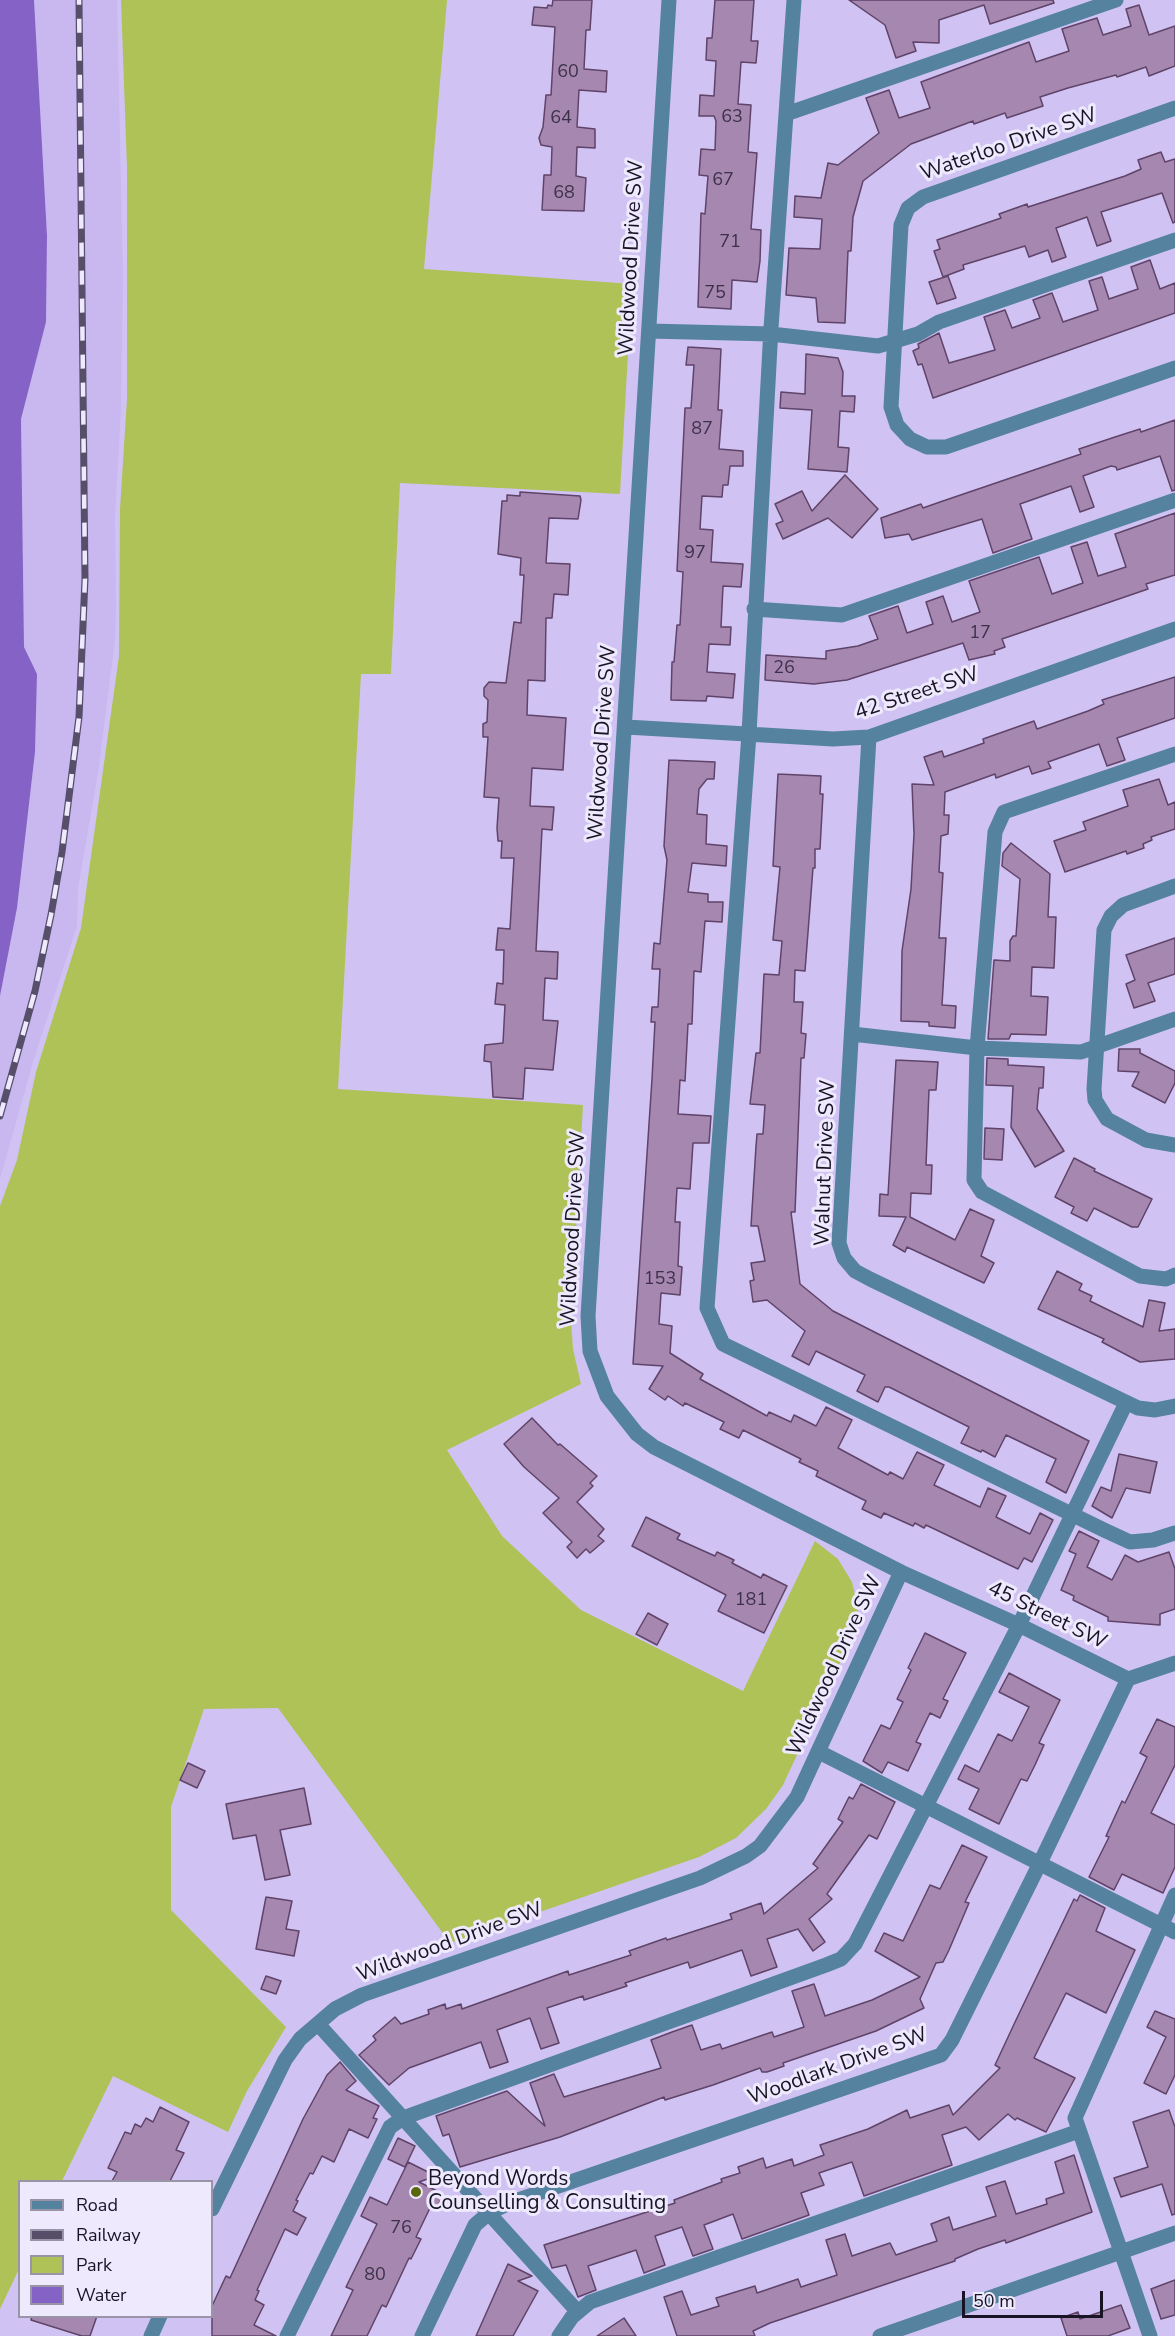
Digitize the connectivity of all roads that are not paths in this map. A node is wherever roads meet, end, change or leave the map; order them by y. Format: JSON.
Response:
{"nodes":[{"id":1,"x":669,"y":0,"type":"edge"},
{"id":2,"x":794,"y":0,"type":"edge"},
{"id":3,"x":1116,"y":0,"type":"edge"},
{"id":4,"x":1175,"y":108,"type":"edge"},
{"id":5,"x":786,"y":114,"type":"junction"},
{"id":6,"x":1175,"y":240,"type":"edge"},
{"id":7,"x":649,"y":331,"type":"junction"},
{"id":8,"x":771,"y":334,"type":"junction"},
{"id":9,"x":895,"y":341,"type":"junction"},
{"id":10,"x":1175,"y":368,"type":"edge"},
{"id":11,"x":1175,"y":500,"type":"edge"},
{"id":12,"x":754,"y":609,"type":"junction"},
{"id":13,"x":1175,"y":628,"type":"edge"},
{"id":14,"x":626,"y":727,"type":"junction"},
{"id":15,"x":749,"y":734,"type":"junction"},
{"id":16,"x":869,"y":737,"type":"junction"},
{"id":17,"x":1175,"y":754,"type":"edge"},
{"id":18,"x":1175,"y":886,"type":"edge"},
{"id":19,"x":1175,"y":1019,"type":"edge"},
{"id":20,"x":852,"y":1034,"type":"junction"},
{"id":21,"x":1095,"y":1047,"type":"junction"},
{"id":22,"x":977,"y":1048,"type":"junction"},
{"id":23,"x":1175,"y":1145,"type":"edge"},
{"id":24,"x":1175,"y":1275,"type":"edge"},
{"id":25,"x":1126,"y":1402,"type":"junction"},
{"id":26,"x":1175,"y":1406,"type":"edge"},
{"id":27,"x":1072,"y":1515,"type":"junction"},
{"id":28,"x":1175,"y":1533,"type":"edge"},
{"id":29,"x":901,"y":1572,"type":"junction"},
{"id":30,"x":1019,"y":1625,"type":"junction"},
{"id":31,"x":1175,"y":1663,"type":"edge"},
{"id":32,"x":1128,"y":1679,"type":"junction"},
{"id":33,"x":819,"y":1752,"type":"junction"},
{"id":34,"x":926,"y":1807,"type":"junction"},
{"id":35,"x":1040,"y":1863,"type":"junction"},
{"id":36,"x":1175,"y":1895,"type":"edge"},
{"id":37,"x":1160,"y":1924,"type":"junction"},
{"id":38,"x":1175,"y":1932,"type":"edge"},
{"id":39,"x":318,"y":2024,"type":"junction"},
{"id":40,"x":403,"y":2118,"type":"junction"},
{"id":41,"x":1079,"y":2131,"type":"junction"},
{"id":42,"x":213,"y":2207,"type":"edge"},
{"id":43,"x":489,"y":2213,"type":"junction"},
{"id":44,"x":1175,"y":2232,"type":"edge"},
{"id":45,"x":1121,"y":2251,"type":"junction"},
{"id":46,"x":578,"y":2312,"type":"junction"},
{"id":47,"x":159,"y":2318,"type":"edge"},
{"id":48,"x":151,"y":2336,"type":"edge"},
{"id":49,"x":287,"y":2336,"type":"edge"},
{"id":50,"x":422,"y":2336,"type":"edge"},
{"id":51,"x":560,"y":2336,"type":"edge"},
{"id":52,"x":880,"y":2336,"type":"edge"},
{"id":53,"x":1150,"y":2336,"type":"edge"}],
"edges":[{"from":1,"to":7,"type":"street","name":"Wildwood Drive SW"},
{"from":2,"to":5,"type":"street"},
{"from":3,"to":5,"type":"street"},
{"from":4,"to":9,"type":"street","name":"Waterloo Drive SW"},
{"from":5,"to":8,"type":"street"},
{"from":6,"to":9,"type":"street"},
{"from":7,"to":8,"type":"street"},
{"from":7,"to":14,"type":"street","name":"Wildwood Drive SW"},
{"from":8,"to":9,"type":"street"},
{"from":8,"to":12,"type":"street"},
{"from":9,"to":10,"type":"street","name":"Waterloo Drive SW"},
{"from":11,"to":12,"type":"street"},
{"from":12,"to":15,"type":"street"},
{"from":13,"to":16,"type":"street","name":"42 Street SW"},
{"from":14,"to":15,"type":"street","name":"42 Street SW"},
{"from":14,"to":29,"type":"street","name":"Wildwood Drive SW"},
{"from":15,"to":16,"type":"street","name":"42 Street SW"},
{"from":15,"to":27,"type":"street"},
{"from":16,"to":20,"type":"street","name":"Walnut Drive SW"},
{"from":17,"to":22,"type":"street"},
{"from":18,"to":21,"type":"street"},
{"from":19,"to":21,"type":"street"},
{"from":20,"to":22,"type":"street"},
{"from":20,"to":25,"type":"street","name":"Walnut Drive SW"},
{"from":21,"to":22,"type":"street"},
{"from":21,"to":23,"type":"street"},
{"from":22,"to":24,"type":"street"},
{"from":25,"to":26,"type":"street","name":"Walnut Drive SW"},
{"from":25,"to":27,"type":"street"},
{"from":27,"to":28,"type":"street"},
{"from":27,"to":30,"type":"street"},
{"from":29,"to":30,"type":"street","name":"45 Street SW"},
{"from":29,"to":33,"type":"street","name":"Wildwood Drive SW"},
{"from":30,"to":32,"type":"street","name":"45 Street SW"},
{"from":30,"to":34,"type":"street"},
{"from":31,"to":32,"type":"street"},
{"from":32,"to":35,"type":"street","name":"Woodlark Drive SW"},
{"from":33,"to":34,"type":"street"},
{"from":33,"to":39,"type":"street","name":"Wildwood Drive SW"},
{"from":34,"to":35,"type":"street"},
{"from":34,"to":40,"type":"street"},
{"from":35,"to":37,"type":"street"},
{"from":35,"to":43,"type":"street","name":"Woodlark Drive SW"},
{"from":36,"to":37,"type":"street"},
{"from":37,"to":38,"type":"street"},
{"from":37,"to":41,"type":"street"},
{"from":39,"to":40,"type":"street"},
{"from":39,"to":42,"type":"street","name":"Wildwood Drive SW"},
{"from":40,"to":43,"type":"street"},
{"from":40,"to":49,"type":"street"},
{"from":41,"to":45,"type":"street"},
{"from":41,"to":46,"type":"street"},
{"from":43,"to":46,"type":"street"},
{"from":43,"to":50,"type":"street","name":"Woodlark Drive SW"},
{"from":44,"to":45,"type":"street"},
{"from":45,"to":52,"type":"street"},
{"from":45,"to":53,"type":"street"},
{"from":46,"to":51,"type":"street"},
{"from":47,"to":48,"type":"street"}]}
